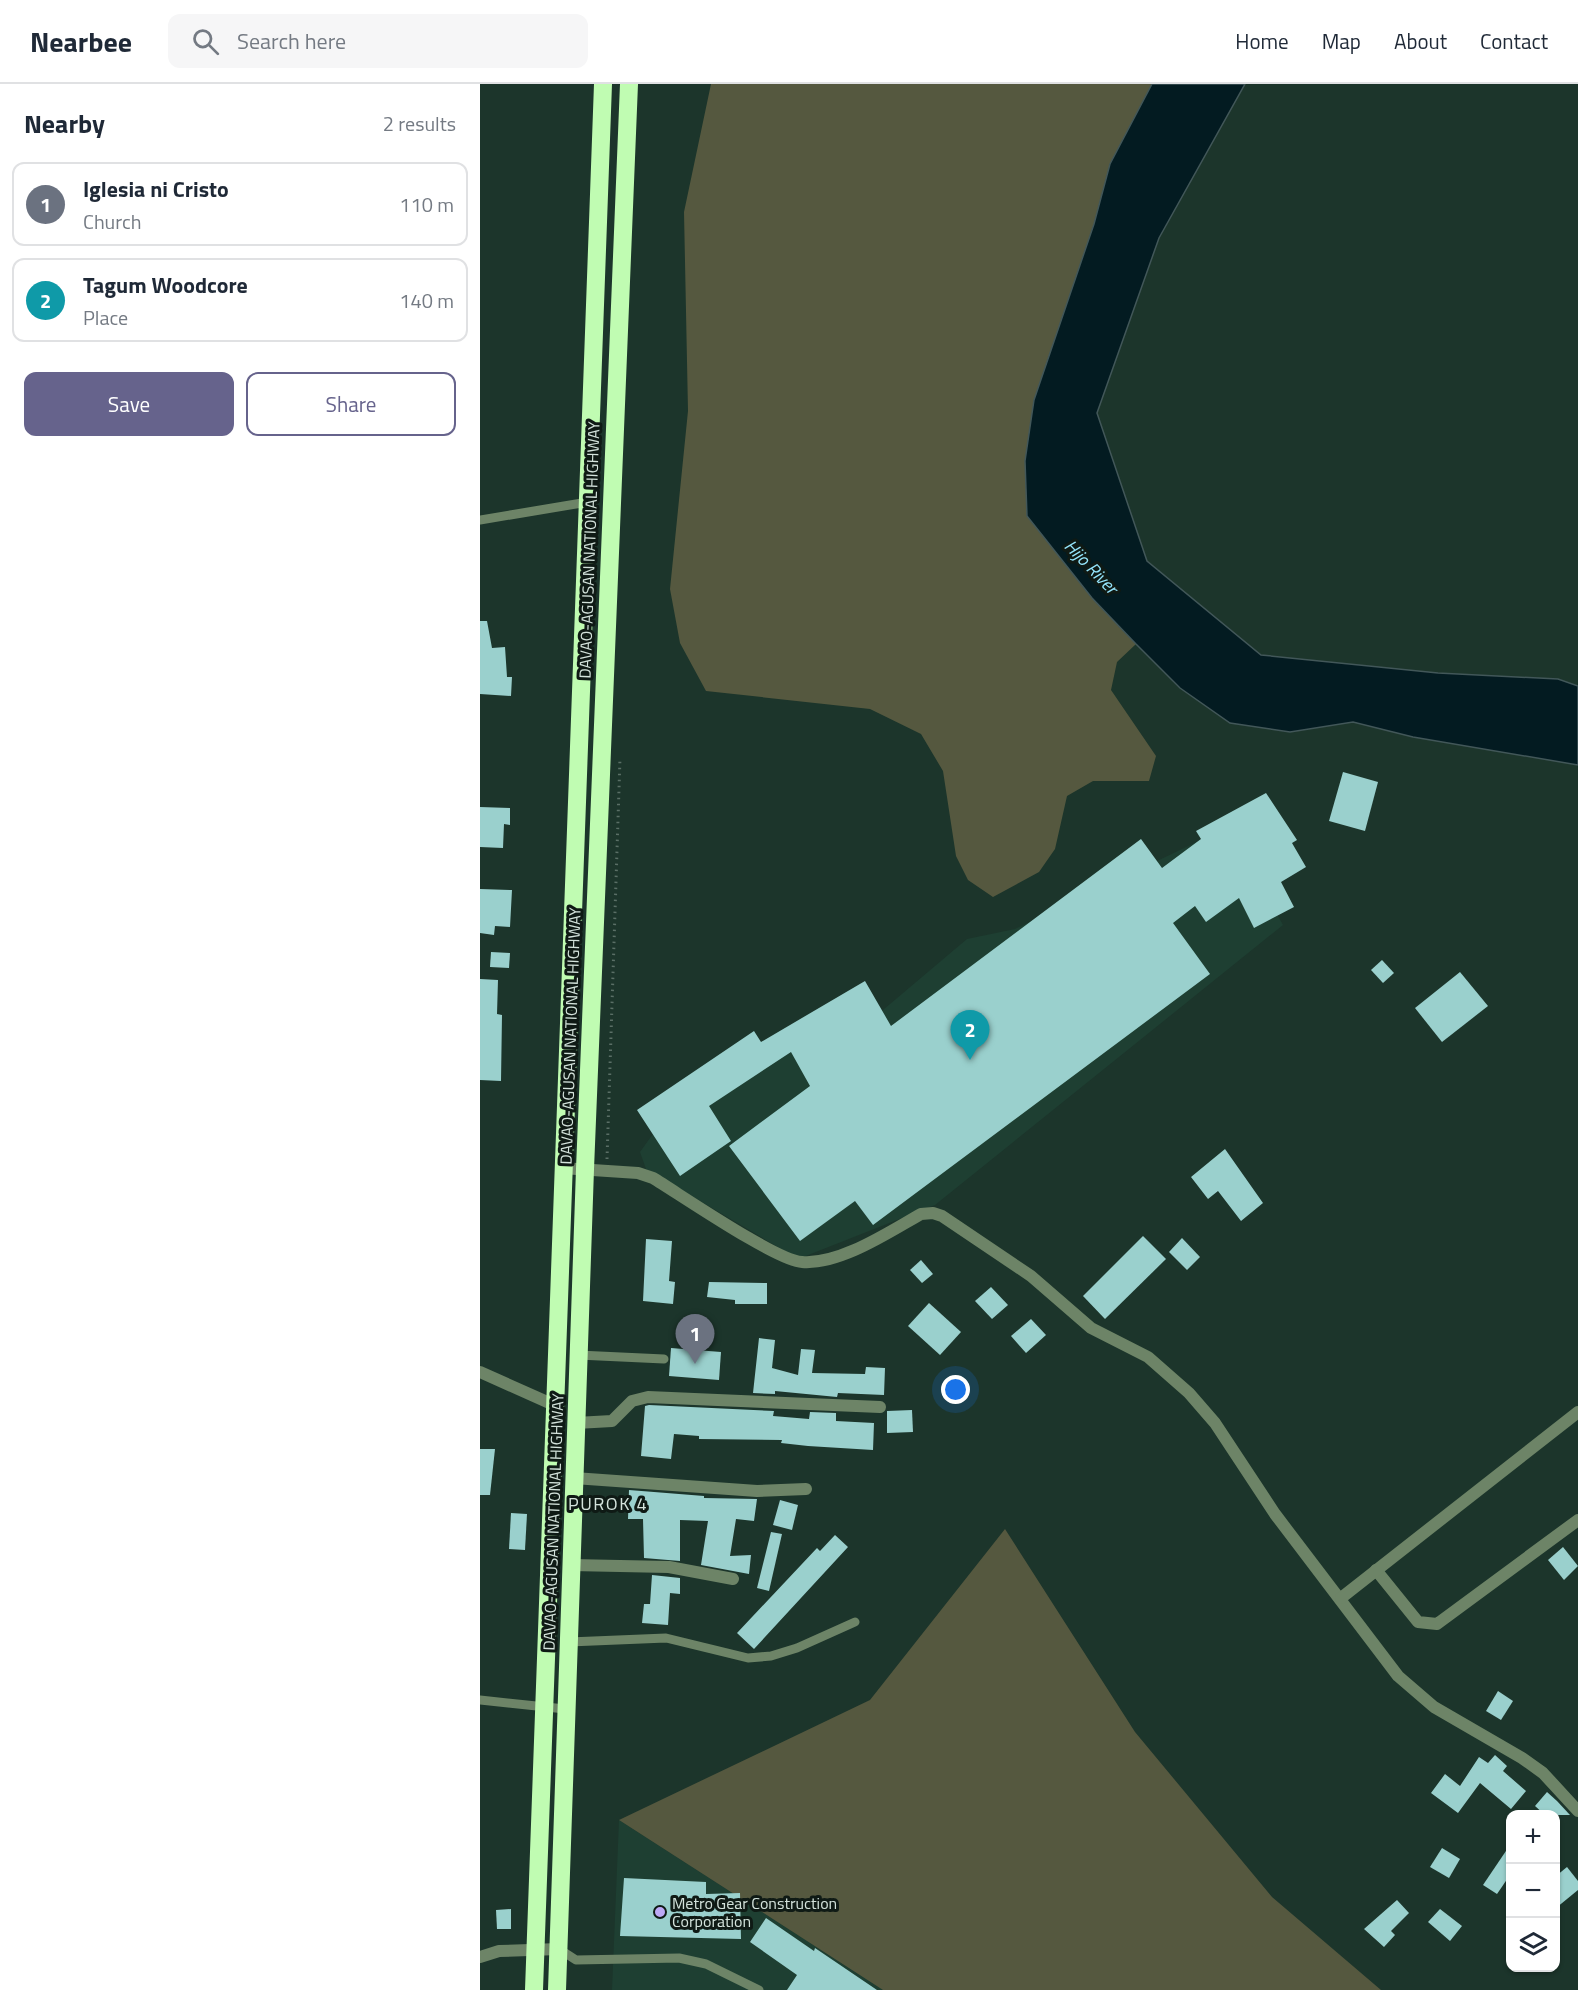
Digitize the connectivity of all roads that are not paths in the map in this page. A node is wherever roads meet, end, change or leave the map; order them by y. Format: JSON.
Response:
{"nodes":[{"id":1,"x":603,"y":84,"type":"edge"},
{"id":2,"x":629,"y":84,"type":"edge"},
{"id":3,"x":588,"y":502,"type":"junction"},
{"id":4,"x":480,"y":520,"type":"edge"},
{"id":5,"x":562,"y":1168,"type":"junction"},
{"id":6,"x":585,"y":1169,"type":"junction"},
{"id":7,"x":578,"y":1355,"type":"junction"},
{"id":8,"x":664,"y":1359,"type":"dead end"},
{"id":9,"x":480,"y":1372,"type":"edge"},
{"id":10,"x":554,"y":1405,"type":"junction"},
{"id":11,"x":880,"y":1407,"type":"dead end"},
{"id":12,"x":1578,"y":1412,"type":"edge"},
{"id":13,"x":576,"y":1423,"type":"junction"},
{"id":14,"x":574,"y":1478,"type":"junction"},
{"id":15,"x":806,"y":1489,"type":"dead end"},
{"id":16,"x":1578,"y":1520,"type":"edge"},
{"id":17,"x":571,"y":1565,"type":"junction"},
{"id":18,"x":1376,"y":1570,"type":"junction"},
{"id":19,"x":733,"y":1579,"type":"dead end"},
{"id":20,"x":1341,"y":1598,"type":"junction"},
{"id":21,"x":855,"y":1622,"type":"dead end"},
{"id":22,"x":568,"y":1642,"type":"junction"},
{"id":23,"x":480,"y":1700,"type":"edge"},
{"id":24,"x":544,"y":1707,"type":"junction"},
{"id":25,"x":565,"y":1709,"type":"junction"},
{"id":26,"x":1578,"y":1811,"type":"edge"},
{"id":27,"x":559,"y":1948,"type":"junction"},
{"id":28,"x":536,"y":1949,"type":"junction"},
{"id":29,"x":480,"y":1957,"type":"edge"},
{"id":30,"x":534,"y":1990,"type":"edge"},
{"id":31,"x":557,"y":1990,"type":"edge"},
{"id":32,"x":759,"y":1990,"type":"edge"}],
"edges":[{"from":1,"to":3,"type":"highway","name":"DAVAO-AGUSAN NATIONAL HIGHWAY"},
{"from":2,"to":6,"type":"highway","name":"DAVAO-AGUSAN NATIONAL HIGHWAY"},
{"from":3,"to":4,"type":"lane"},
{"from":3,"to":5,"type":"highway","name":"DAVAO-AGUSAN NATIONAL HIGHWAY"},
{"from":5,"to":6,"type":"street"},
{"from":5,"to":10,"type":"highway","name":"DAVAO-AGUSAN NATIONAL HIGHWAY"},
{"from":6,"to":7,"type":"highway","name":"DAVAO-AGUSAN NATIONAL HIGHWAY"},
{"from":6,"to":20,"type":"street"},
{"from":7,"to":8,"type":"lane"},
{"from":7,"to":13,"type":"highway","name":"DAVAO-AGUSAN NATIONAL HIGHWAY"},
{"from":9,"to":10,"type":"street"},
{"from":10,"to":24,"type":"highway","name":"DAVAO-AGUSAN NATIONAL HIGHWAY"},
{"from":11,"to":13,"type":"street"},
{"from":12,"to":18,"type":"street"},
{"from":13,"to":14,"type":"highway","name":"DAVAO-AGUSAN NATIONAL HIGHWAY"},
{"from":14,"to":15,"type":"street"},
{"from":14,"to":17,"type":"highway","name":"DAVAO-AGUSAN NATIONAL HIGHWAY"},
{"from":16,"to":18,"type":"street"},
{"from":17,"to":19,"type":"street"},
{"from":17,"to":22,"type":"highway","name":"DAVAO-AGUSAN NATIONAL HIGHWAY"},
{"from":18,"to":20,"type":"street"},
{"from":20,"to":26,"type":"street"},
{"from":21,"to":22,"type":"lane"},
{"from":22,"to":25,"type":"highway","name":"DAVAO-AGUSAN NATIONAL HIGHWAY"},
{"from":23,"to":24,"type":"lane"},
{"from":24,"to":25,"type":"lane"},
{"from":24,"to":28,"type":"highway","name":"DAVAO-AGUSAN NATIONAL HIGHWAY"},
{"from":25,"to":27,"type":"highway","name":"DAVAO-AGUSAN NATIONAL HIGHWAY"},
{"from":27,"to":28,"type":"street"},
{"from":27,"to":31,"type":"highway","name":"DAVAO-AGUSAN NATIONAL HIGHWAY"},
{"from":27,"to":32,"type":"lane"},
{"from":28,"to":29,"type":"street"},
{"from":28,"to":30,"type":"highway","name":"DAVAO-AGUSAN NATIONAL HIGHWAY"}]}
